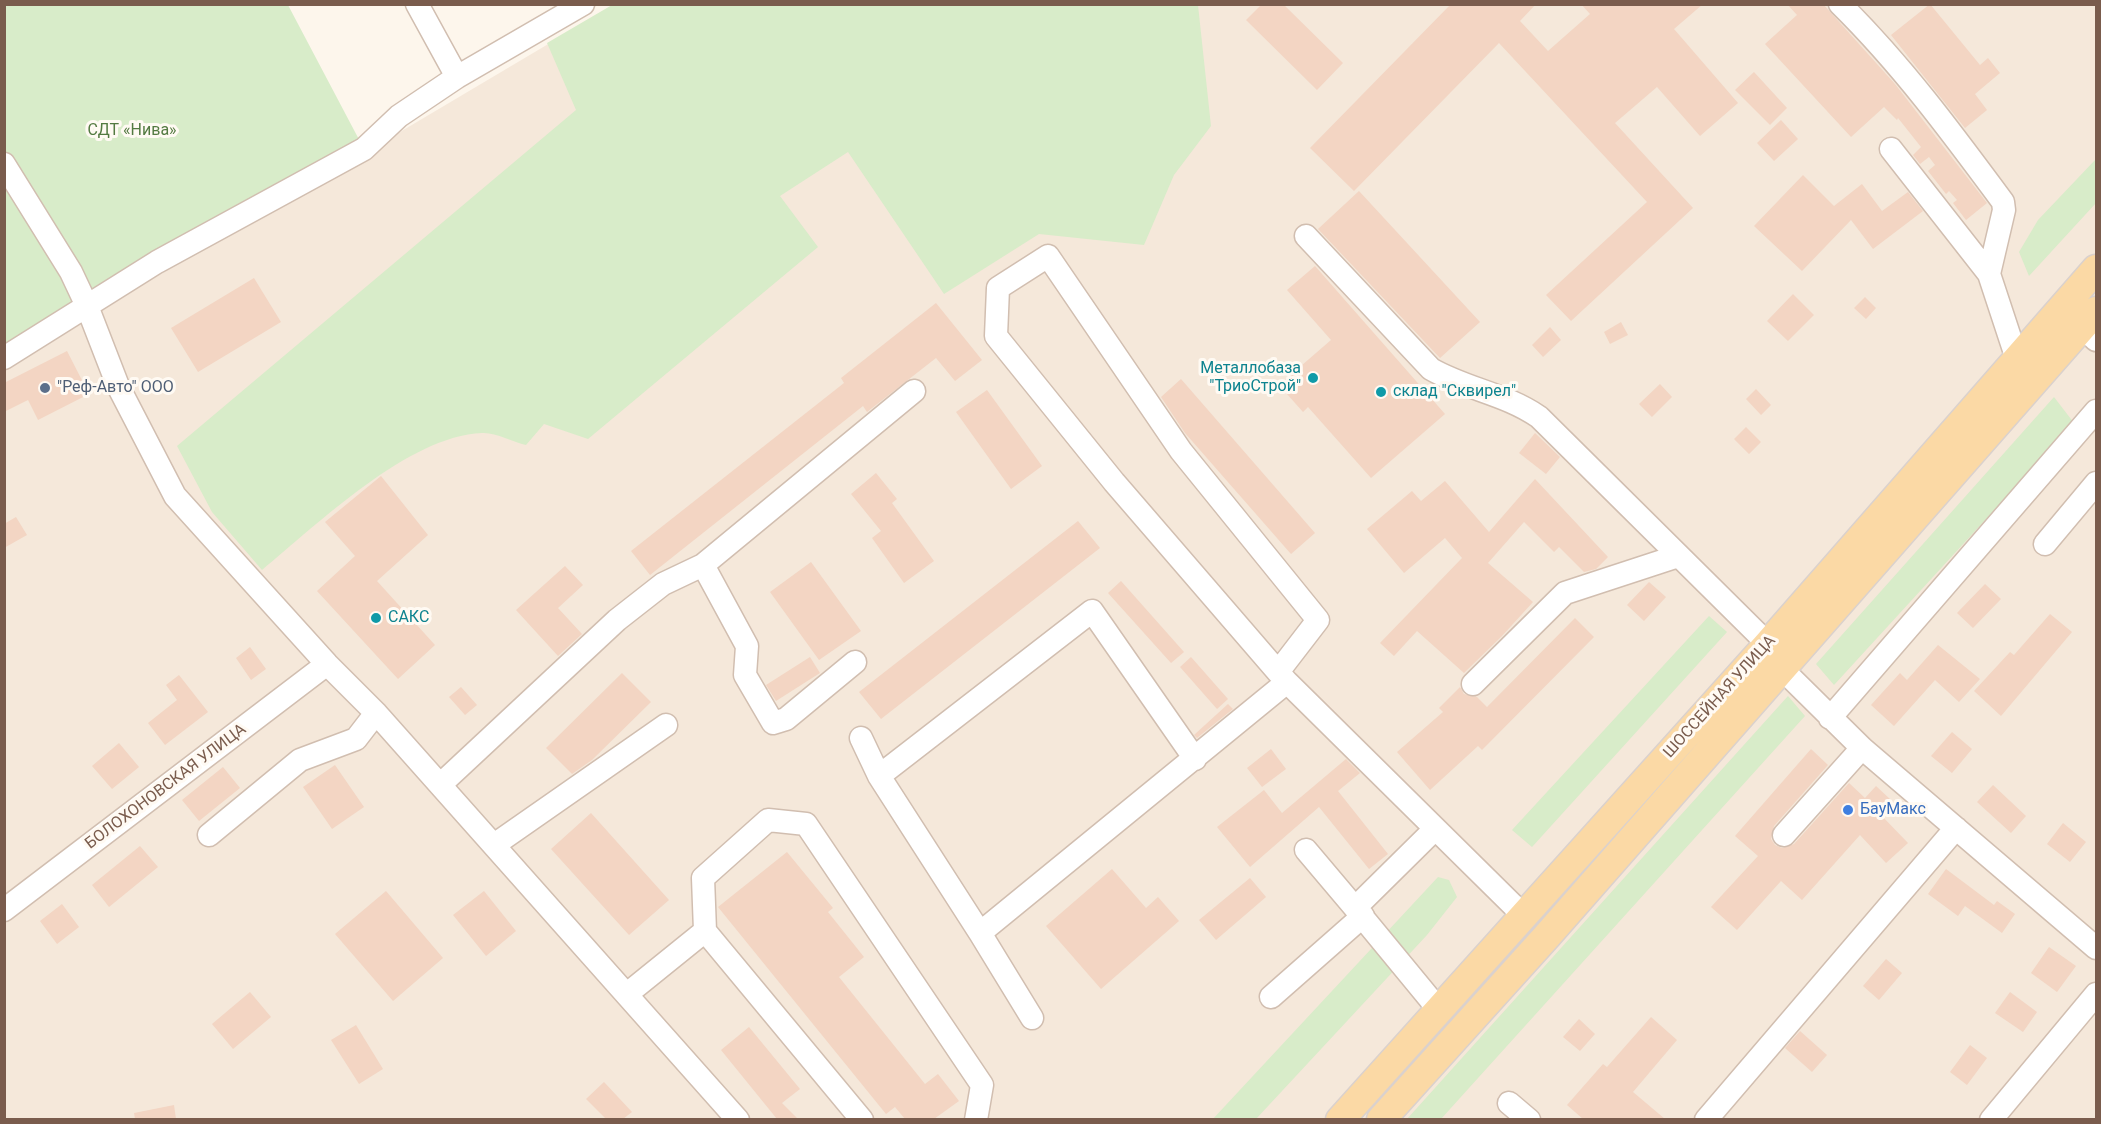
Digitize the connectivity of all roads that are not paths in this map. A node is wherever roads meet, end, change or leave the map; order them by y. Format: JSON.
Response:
{"nodes":[{"id":1,"x":417,"y":4,"type":"edge"},
{"id":2,"x":582,"y":4,"type":"edge"},
{"id":3,"x":1840,"y":4,"type":"edge"},
{"id":4,"x":457,"y":77,"type":"junction"},
{"id":5,"x":1891,"y":149,"type":"dead end"},
{"id":6,"x":4,"y":164,"type":"edge"},
{"id":7,"x":1306,"y":236,"type":"dead end"},
{"id":8,"x":2097,"y":269,"type":"edge"},
{"id":9,"x":1989,"y":274,"type":"junction"},
{"id":10,"x":87,"y":306,"type":"junction"},
{"id":11,"x":2092,"y":326,"type":"edge"},
{"id":12,"x":4,"y":358,"type":"edge"},
{"id":13,"x":2017,"y":359,"type":"junction"},
{"id":14,"x":914,"y":391,"type":"dead end"},
{"id":15,"x":2097,"y":411,"type":"edge"},
{"id":16,"x":2097,"y":483,"type":"edge"},
{"id":17,"x":2045,"y":544,"type":"dead end"},
{"id":18,"x":1677,"y":556,"type":"junction"},
{"id":19,"x":703,"y":565,"type":"junction"},
{"id":20,"x":1768,"y":644,"type":"junction"},
{"id":21,"x":855,"y":662,"type":"dead end"},
{"id":22,"x":327,"y":664,"type":"junction"},
{"id":23,"x":1782,"y":669,"type":"junction"},
{"id":24,"x":1282,"y":677,"type":"junction"},
{"id":25,"x":1473,"y":684,"type":"dead end"},
{"id":26,"x":376,"y":713,"type":"junction"},
{"id":27,"x":1830,"y":718,"type":"junction"},
{"id":28,"x":666,"y":725,"type":"dead end"},
{"id":29,"x":861,"y":738,"type":"dead end"},
{"id":30,"x":1862,"y":748,"type":"junction"},
{"id":31,"x":1195,"y":759,"type":"junction"},
{"id":32,"x":879,"y":776,"type":"junction"},
{"id":33,"x":440,"y":785,"type":"junction"},
{"id":34,"x":1956,"y":828,"type":"junction"},
{"id":35,"x":1435,"y":829,"type":"junction"},
{"id":36,"x":208,"y":835,"type":"dead end"},
{"id":37,"x":1784,"y":835,"type":"dead end"},
{"id":38,"x":494,"y":845,"type":"junction"},
{"id":39,"x":1306,"y":850,"type":"dead end"},
{"id":40,"x":4,"y":910,"type":"edge"},
{"id":41,"x":1359,"y":912,"type":"junction"},
{"id":42,"x":1524,"y":916,"type":"junction"},
{"id":43,"x":705,"y":932,"type":"junction"},
{"id":44,"x":980,"y":933,"type":"junction"},
{"id":45,"x":2097,"y":948,"type":"edge"},
{"id":46,"x":627,"y":994,"type":"junction"},
{"id":47,"x":2097,"y":994,"type":"edge"},
{"id":48,"x":1271,"y":997,"type":"dead end"},
{"id":49,"x":1439,"y":1010,"type":"junction"},
{"id":50,"x":1032,"y":1018,"type":"dead end"},
{"id":51,"x":1509,"y":1103,"type":"dead end"},
{"id":52,"x":738,"y":1119,"type":"edge"},
{"id":53,"x":862,"y":1119,"type":"edge"},
{"id":54,"x":976,"y":1119,"type":"edge"},
{"id":55,"x":1340,"y":1119,"type":"edge"},
{"id":56,"x":1381,"y":1119,"type":"edge"},
{"id":57,"x":1529,"y":1119,"type":"edge"},
{"id":58,"x":1706,"y":1119,"type":"edge"},
{"id":59,"x":1991,"y":1119,"type":"edge"}],
"edges":[{"from":1,"to":4,"type":"street"},
{"from":2,"to":4,"type":"street"},
{"from":3,"to":9,"type":"street"},
{"from":4,"to":10,"type":"street"},
{"from":5,"to":9,"type":"street"},
{"from":6,"to":10,"type":"street"},
{"from":7,"to":18,"type":"street"},
{"from":8,"to":13,"type":"main road","name":"ШОССЕЙНАЯ УЛИЦА"},
{"from":9,"to":13,"type":"street"},
{"from":10,"to":12,"type":"street"},
{"from":10,"to":22,"type":"street"},
{"from":11,"to":23,"type":"main road","name":"ШОССЕЙНАЯ УЛИЦА"},
{"from":13,"to":20,"type":"main road","name":"ШОССЕЙНАЯ УЛИЦА"},
{"from":14,"to":19,"type":"street"},
{"from":15,"to":27,"type":"street"},
{"from":16,"to":17,"type":"street"},
{"from":18,"to":20,"type":"street"},
{"from":18,"to":25,"type":"street"},
{"from":19,"to":21,"type":"street"},
{"from":19,"to":33,"type":"street"},
{"from":20,"to":42,"type":"main road","name":"ШОССЕЙНАЯ УЛИЦА"},
{"from":22,"to":26,"type":"street"},
{"from":22,"to":40,"type":"street","name":"БОЛОХОНОВСКАЯ УЛИЦА"},
{"from":23,"to":27,"type":"street"},
{"from":23,"to":56,"type":"main road","name":"ШОССЕЙНАЯ УЛИЦА"},
{"from":24,"to":24,"type":"street"},
{"from":24,"to":31,"type":"street"},
{"from":24,"to":35,"type":"street"},
{"from":26,"to":33,"type":"street"},
{"from":26,"to":36,"type":"street"},
{"from":27,"to":30,"type":"street"},
{"from":28,"to":38,"type":"street"},
{"from":29,"to":32,"type":"street"},
{"from":30,"to":34,"type":"street"},
{"from":30,"to":37,"type":"street"},
{"from":31,"to":32,"type":"street"},
{"from":31,"to":44,"type":"street"},
{"from":32,"to":44,"type":"street"},
{"from":33,"to":38,"type":"street"},
{"from":34,"to":45,"type":"street"},
{"from":34,"to":58,"type":"street"},
{"from":35,"to":41,"type":"street"},
{"from":35,"to":42,"type":"street"},
{"from":38,"to":46,"type":"street"},
{"from":39,"to":41,"type":"street"},
{"from":41,"to":48,"type":"street"},
{"from":41,"to":49,"type":"street"},
{"from":42,"to":49,"type":"main road","name":"ШОССЕЙНАЯ УЛИЦА"},
{"from":43,"to":46,"type":"street"},
{"from":43,"to":53,"type":"street"},
{"from":43,"to":54,"type":"street"},
{"from":44,"to":50,"type":"street"},
{"from":46,"to":52,"type":"street"},
{"from":47,"to":59,"type":"street"},
{"from":49,"to":55,"type":"main road","name":"ШОССЕЙНАЯ УЛИЦА"},
{"from":51,"to":57,"type":"street"}]}
